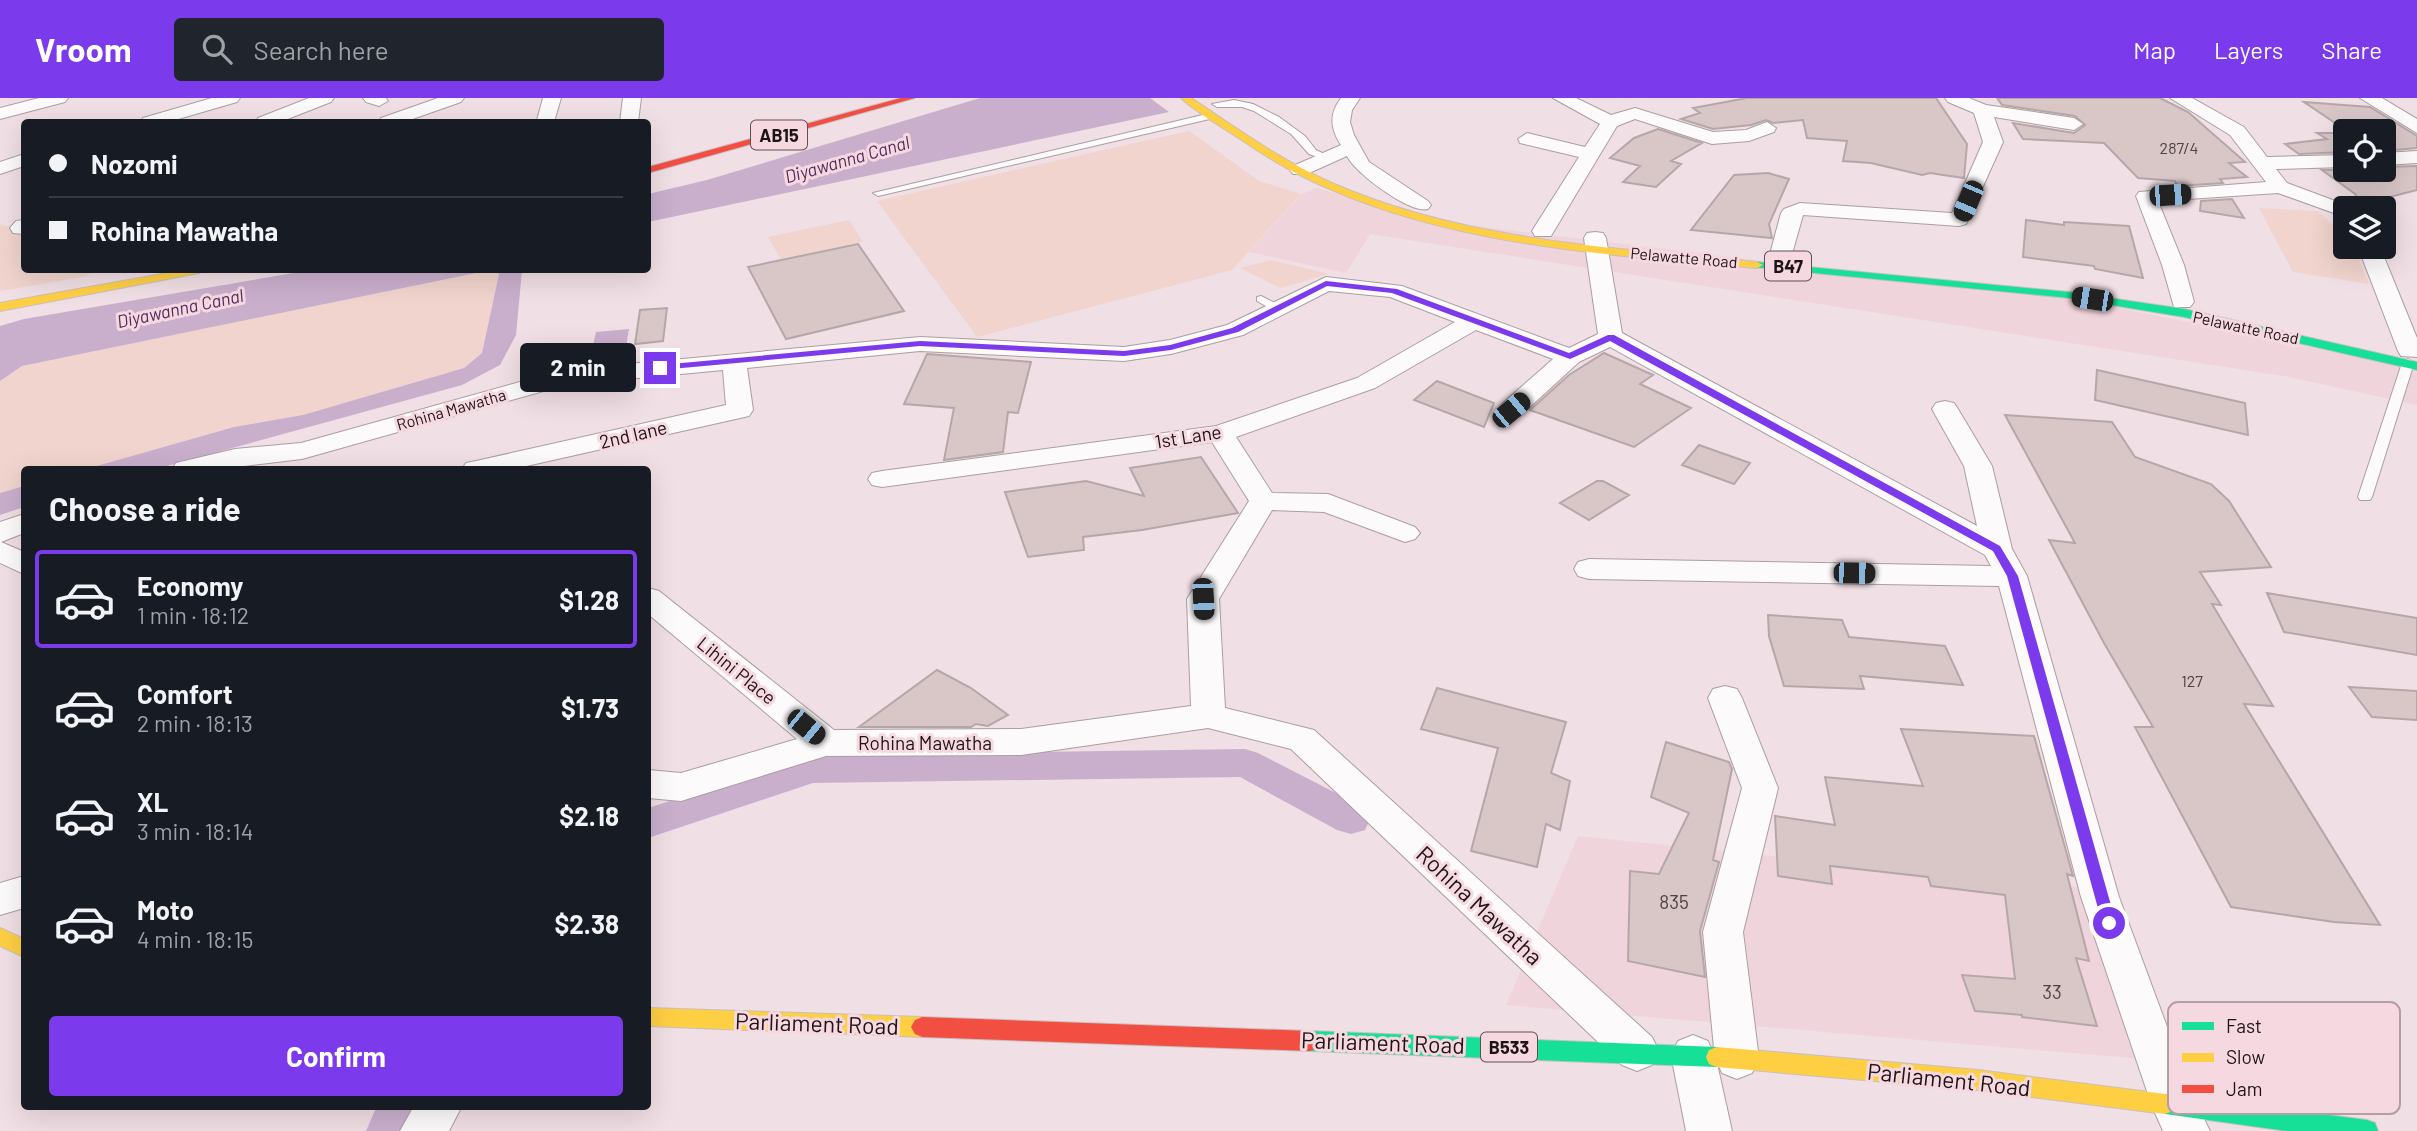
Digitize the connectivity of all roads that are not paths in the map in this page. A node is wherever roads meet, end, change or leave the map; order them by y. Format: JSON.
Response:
{"nodes":[{"id":1,"x":59,"y":98,"type":"edge"},
{"id":2,"x":231,"y":98,"type":"edge"},
{"id":3,"x":325,"y":98,"type":"edge"},
{"id":4,"x":455,"y":98,"type":"edge"},
{"id":5,"x":552,"y":98,"type":"edge"},
{"id":6,"x":632,"y":98,"type":"edge"},
{"id":7,"x":911,"y":98,"type":"edge"},
{"id":8,"x":1185,"y":98,"type":"edge"},
{"id":9,"x":1351,"y":98,"type":"edge"},
{"id":10,"x":1562,"y":98,"type":"edge"},
{"id":11,"x":1954,"y":98,"type":"edge"},
{"id":12,"x":2179,"y":98,"type":"edge"},
{"id":13,"x":2369,"y":98,"type":"edge"},
{"id":14,"x":1212,"y":106,"type":"edge"},
{"id":15,"x":1982,"y":110,"type":"junction"},
{"id":16,"x":0,"y":114,"type":"edge"},
{"id":17,"x":160,"y":119,"type":"edge"},
{"id":18,"x":272,"y":119,"type":"edge"},
{"id":19,"x":396,"y":119,"type":"edge"},
{"id":20,"x":546,"y":119,"type":"edge"},
{"id":21,"x":629,"y":119,"type":"edge"},
{"id":22,"x":1610,"y":122,"type":"junction"},
{"id":23,"x":2074,"y":124,"type":"dead end"},
{"id":24,"x":2417,"y":127,"type":"edge"},
{"id":25,"x":1767,"y":128,"type":"dead end"},
{"id":26,"x":1527,"y":139,"type":"dead end"},
{"id":27,"x":1352,"y":148,"type":"junction"},
{"id":28,"x":1590,"y":155,"type":"junction"},
{"id":29,"x":2417,"y":157,"type":"edge"},
{"id":30,"x":2396,"y":158,"type":"edge"},
{"id":31,"x":21,"y":161,"type":"edge"},
{"id":32,"x":1308,"y":161,"type":"junction"},
{"id":33,"x":2333,"y":161,"type":"edge"},
{"id":34,"x":2262,"y":163,"type":"junction"},
{"id":35,"x":0,"y":168,"type":"edge"},
{"id":36,"x":651,"y":169,"type":"edge"},
{"id":37,"x":2280,"y":187,"type":"junction"},
{"id":38,"x":878,"y":193,"type":"dead end"},
{"id":39,"x":1421,"y":205,"type":"junction"},
{"id":40,"x":2333,"y":207,"type":"edge"},
{"id":41,"x":1543,"y":231,"type":"junction"},
{"id":42,"x":1596,"y":244,"type":"junction"},
{"id":43,"x":2374,"y":259,"type":"edge"},
{"id":44,"x":1782,"y":260,"type":"junction"},
{"id":45,"x":180,"y":273,"type":"edge"},
{"id":46,"x":159,"y":276,"type":"junction"},
{"id":47,"x":0,"y":298,"type":"edge"},
{"id":48,"x":2182,"y":302,"type":"junction"},
{"id":49,"x":0,"y":307,"type":"edge"},
{"id":50,"x":1474,"y":322,"type":"junction"},
{"id":51,"x":1611,"y":337,"type":"junction"},
{"id":52,"x":1570,"y":357,"type":"junction"},
{"id":53,"x":2413,"y":358,"type":"edge"},
{"id":54,"x":734,"y":360,"type":"junction"},
{"id":55,"x":1945,"y":409,"type":"dead end"},
{"id":56,"x":1511,"y":410,"type":"dead end"},
{"id":57,"x":1220,"y":433,"type":"junction"},
{"id":58,"x":198,"y":466,"type":"edge"},
{"id":59,"x":493,"y":466,"type":"edge"},
{"id":60,"x":882,"y":479,"type":"dead end"},
{"id":61,"x":2365,"y":497,"type":"dead end"},
{"id":62,"x":1263,"y":501,"type":"junction"},
{"id":63,"x":21,"y":524,"type":"edge"},
{"id":64,"x":0,"y":533,"type":"edge"},
{"id":65,"x":1405,"y":533,"type":"dead end"},
{"id":66,"x":0,"y":551,"type":"edge"},
{"id":67,"x":21,"y":562,"type":"edge"},
{"id":68,"x":2004,"y":562,"type":"junction"},
{"id":69,"x":1589,"y":569,"type":"dead end"},
{"id":70,"x":651,"y":600,"type":"edge"},
{"id":71,"x":1726,"y":698,"type":"dead end"},
{"id":72,"x":1208,"y":716,"type":"junction"},
{"id":73,"x":826,"y":743,"type":"junction"},
{"id":74,"x":651,"y":784,"type":"edge"},
{"id":75,"x":21,"y":893,"type":"edge"},
{"id":76,"x":0,"y":899,"type":"edge"},
{"id":77,"x":0,"y":936,"type":"edge"},
{"id":78,"x":21,"y":947,"type":"edge"},
{"id":79,"x":651,"y":1017,"type":"edge"},
{"id":80,"x":1637,"y":1051,"type":"junction"},
{"id":81,"x":1693,"y":1055,"type":"junction"},
{"id":82,"x":1737,"y":1059,"type":"junction"},
{"id":83,"x":2168,"y":1085,"type":"edge"},
{"id":84,"x":437,"y":1110,"type":"edge"},
{"id":85,"x":2180,"y":1118,"type":"edge"},
{"id":86,"x":423,"y":1131,"type":"edge"},
{"id":87,"x":1709,"y":1131,"type":"edge"},
{"id":88,"x":2367,"y":1131,"type":"edge"}],
"edges":[{"from":1,"to":16,"type":"street"},
{"from":2,"to":17,"type":"street"},
{"from":3,"to":18,"type":"street"},
{"from":4,"to":19,"type":"street"},
{"from":5,"to":20,"type":"street"},
{"from":6,"to":21,"type":"street"},
{"from":7,"to":36,"type":"main road","number":"AB15"},
{"from":8,"to":14,"type":"main road","name":"Pelawatte Road","number":"B47"},
{"from":9,"to":27,"type":"street"},
{"from":10,"to":22,"type":"street"},
{"from":11,"to":15,"type":"street"},
{"from":12,"to":34,"type":"street"},
{"from":13,"to":24,"type":"street"},
{"from":14,"to":32,"type":"main road","name":"Pelawatte Road","number":"B47"},
{"from":14,"to":38,"type":"lane"},
{"from":15,"to":23,"type":"street"},
{"from":15,"to":44,"type":"street"},
{"from":22,"to":25,"type":"street"},
{"from":22,"to":28,"type":"street"},
{"from":26,"to":28,"type":"street"},
{"from":27,"to":32,"type":"street"},
{"from":27,"to":39,"type":"street"},
{"from":28,"to":41,"type":"street"},
{"from":29,"to":30,"type":"street"},
{"from":31,"to":35,"type":"street"},
{"from":32,"to":39,"type":"main road","name":"Pelawatte Road","number":"B47"},
{"from":32,"to":42,"type":"main road","name":"Pelawatte Road","number":"B47"},
{"from":33,"to":34,"type":"street"},
{"from":34,"to":37,"type":"street"},
{"from":37,"to":40,"type":"street"},
{"from":37,"to":48,"type":"street"},
{"from":39,"to":41,"type":"main road","name":"Pelawatte Road","number":"B47"},
{"from":41,"to":42,"type":"main road","name":"Pelawatte Road","number":"B47"},
{"from":42,"to":44,"type":"main road","name":"Pelawatte Road","number":"B47"},
{"from":42,"to":51,"type":"street"},
{"from":43,"to":53,"type":"street"},
{"from":44,"to":48,"type":"main road","name":"Pelawatte Road","number":"B47"},
{"from":44,"to":53,"type":"main road","name":"Pelawatte Road","number":"B47"},
{"from":45,"to":46,"type":"main road"},
{"from":46,"to":47,"type":"main road"},
{"from":46,"to":49,"type":"main road"},
{"from":48,"to":53,"type":"main road","name":"Pelawatte Road","number":"B47"},
{"from":50,"to":52,"type":"street","name":"Rohina Mawatha"},
{"from":50,"to":54,"type":"street","name":"Rohina Mawatha"},
{"from":50,"to":57,"type":"street","name":"1st Lane"},
{"from":51,"to":52,"type":"street"},
{"from":51,"to":68,"type":"street"},
{"from":52,"to":56,"type":"street"},
{"from":53,"to":61,"type":"lane"},
{"from":54,"to":58,"type":"street","name":"Rohina Mawatha"},
{"from":54,"to":59,"type":"street","name":"2nd lane"},
{"from":55,"to":68,"type":"street"},
{"from":57,"to":60,"type":"street","name":"1st Lane"},
{"from":57,"to":62,"type":"street"},
{"from":62,"to":65,"type":"street"},
{"from":62,"to":72,"type":"street"},
{"from":63,"to":64,"type":"street"},
{"from":66,"to":67,"type":"street"},
{"from":68,"to":69,"type":"street"},
{"from":68,"to":83,"type":"street"},
{"from":70,"to":73,"type":"street","name":"Lihini Place"},
{"from":71,"to":82,"type":"street"},
{"from":72,"to":73,"type":"street","name":"Rohina Mawatha"},
{"from":72,"to":80,"type":"street","name":"Rohina Mawatha"},
{"from":73,"to":74,"type":"street","name":"Rohina Mawatha"},
{"from":75,"to":76,"type":"street"},
{"from":77,"to":78,"type":"main road"},
{"from":79,"to":80,"type":"main road","name":"Parliament Road","number":"B533"},
{"from":80,"to":81,"type":"main road","name":"Parliament Road","number":"B533"},
{"from":81,"to":82,"type":"main road","name":"Parliament Road","number":"B533"},
{"from":81,"to":87,"type":"street"},
{"from":82,"to":85,"type":"main road","name":"Parliament Road","number":"B533"},
{"from":84,"to":86,"type":"street"},
{"from":85,"to":88,"type":"main road","name":"Parliament Road","number":"B533"}]}
